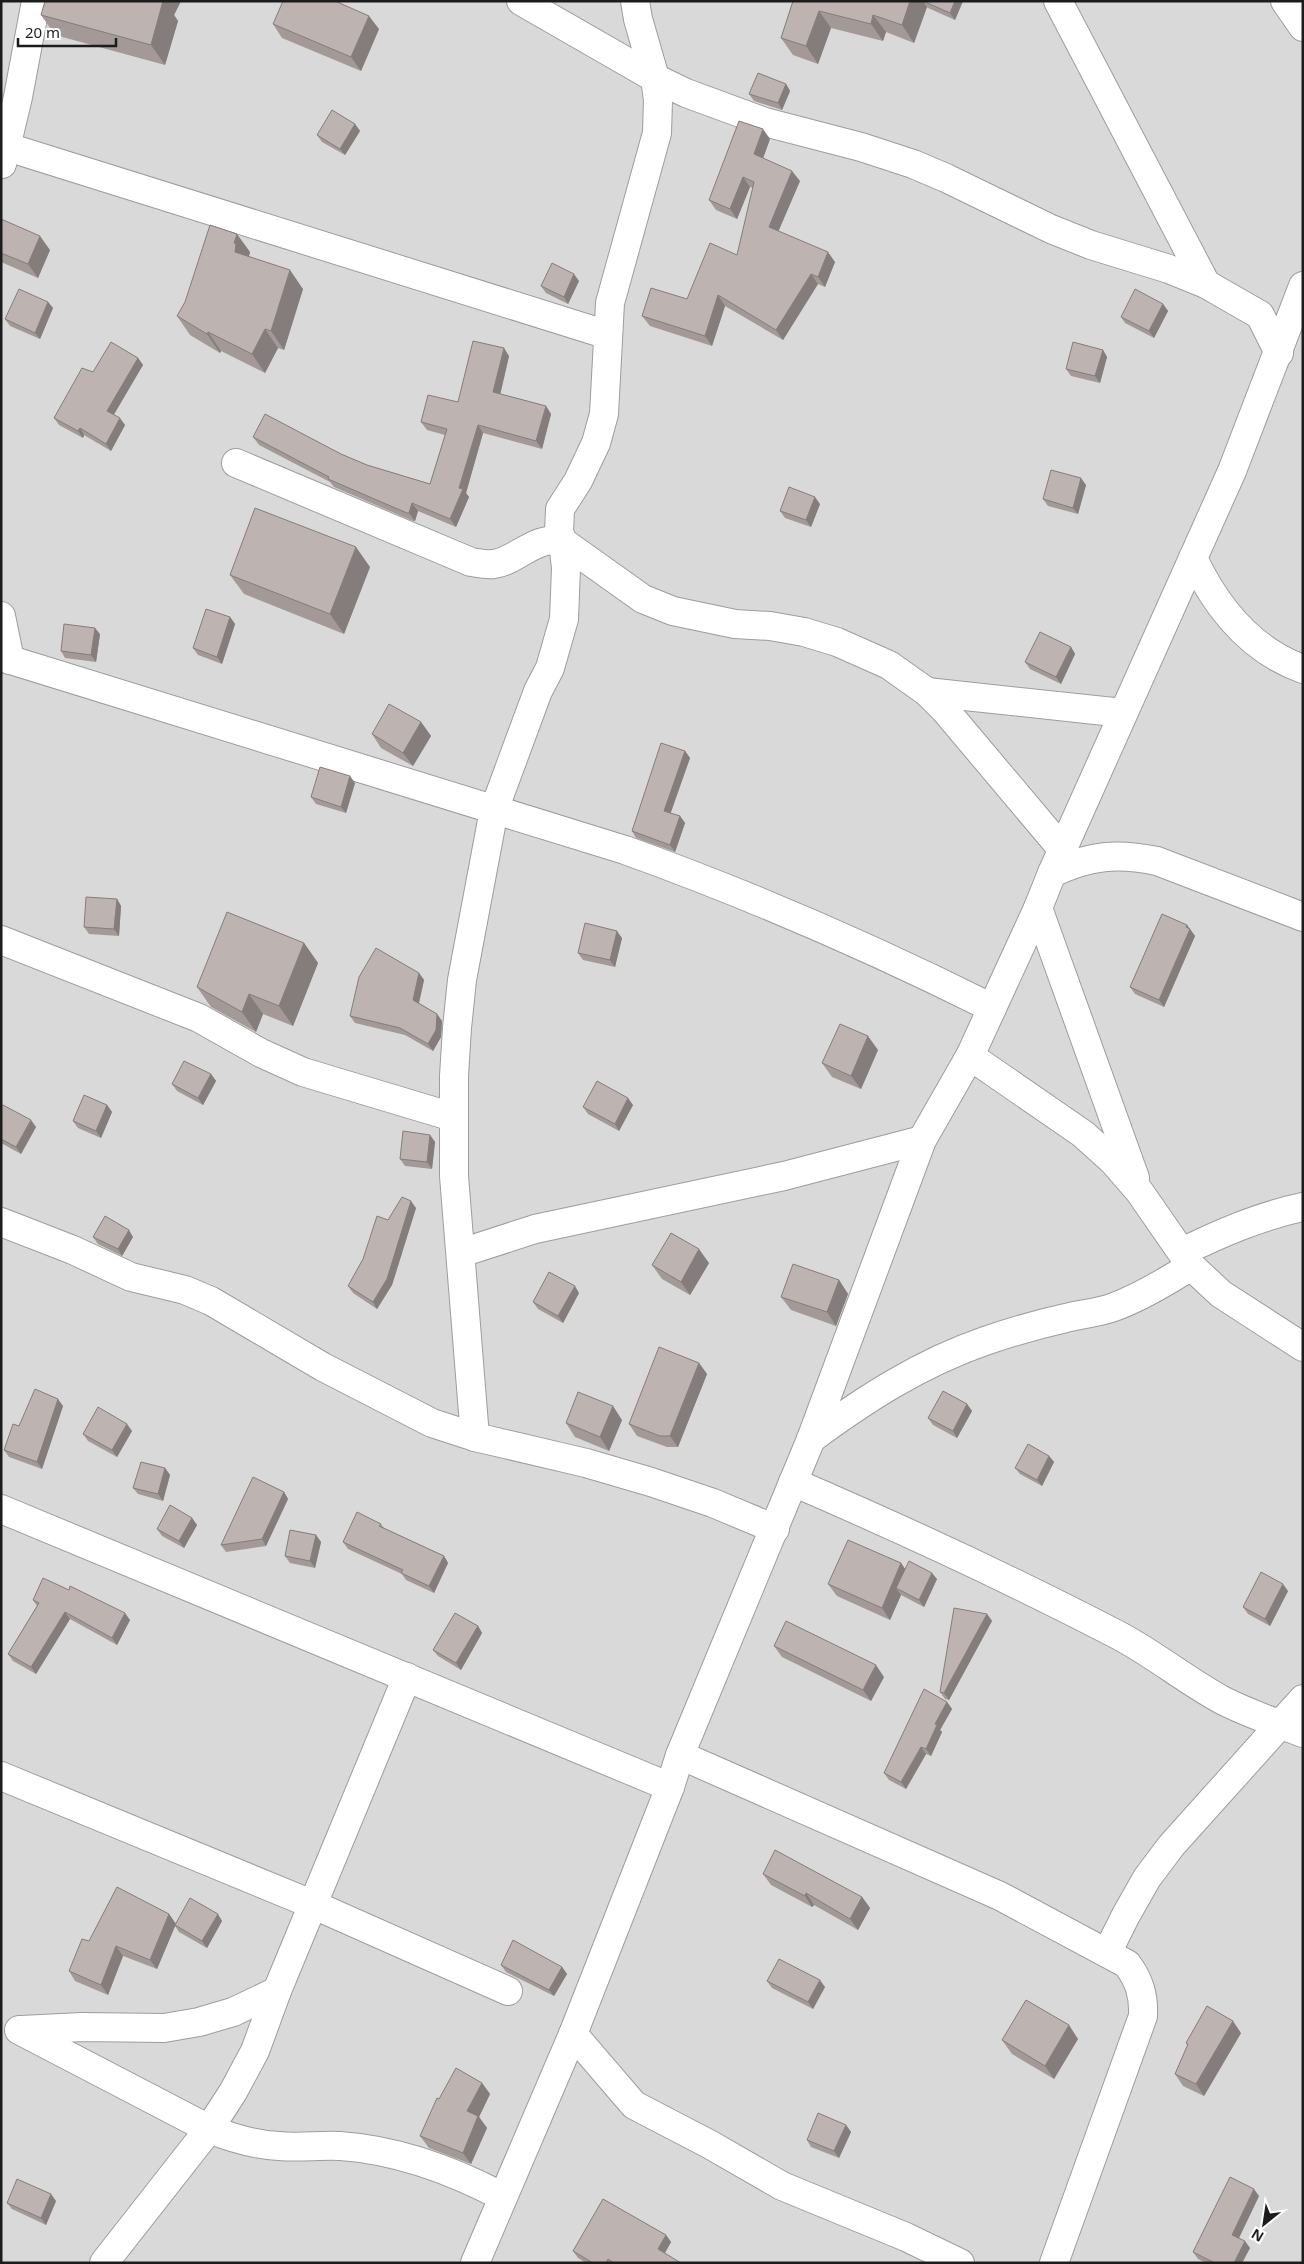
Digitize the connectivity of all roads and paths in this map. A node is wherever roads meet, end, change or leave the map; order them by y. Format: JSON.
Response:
{"nodes":[{"id":1,"x":36,"y":1,"type":"edge"},
{"id":2,"x":521,"y":1,"type":"edge"},
{"id":3,"x":635,"y":1,"type":"edge"},
{"id":4,"x":1058,"y":1,"type":"edge"},
{"id":5,"x":1285,"y":1,"type":"edge"},
{"id":6,"x":1303,"y":27,"type":"edge"},
{"id":7,"x":655,"y":78,"type":"junction"},
{"id":8,"x":3,"y":152,"type":"edge"},
{"id":9,"x":1206,"y":284,"type":"junction"},
{"id":10,"x":1303,"y":286,"type":"edge"},
{"id":11,"x":608,"y":335,"type":"junction"},
{"id":12,"x":1279,"y":353,"type":"junction"},
{"id":13,"x":236,"y":463,"type":"dead end"},
{"id":14,"x":563,"y":542,"type":"junction"},
{"id":15,"x":1193,"y":558,"type":"junction"},
{"id":16,"x":1,"y":616,"type":"edge"},
{"id":17,"x":6,"y":659,"type":"edge"},
{"id":18,"x":1303,"y":669,"type":"edge"},
{"id":19,"x":927,"y":692,"type":"junction"},
{"id":20,"x":1123,"y":713,"type":"junction"},
{"id":21,"x":494,"y":810,"type":"junction"},
{"id":22,"x":1057,"y":861,"type":"junction"},
{"id":23,"x":1038,"y":908,"type":"junction"},
{"id":24,"x":1303,"y":917,"type":"edge"},
{"id":25,"x":1,"y":940,"type":"edge"},
{"id":26,"x":992,"y":1008,"type":"junction"},
{"id":27,"x":970,"y":1056,"type":"junction"},
{"id":28,"x":453,"y":1117,"type":"junction"},
{"id":29,"x":922,"y":1140,"type":"junction"},
{"id":30,"x":1139,"y":1191,"type":"junction"},
{"id":31,"x":1303,"y":1207,"type":"edge"},
{"id":32,"x":1,"y":1222,"type":"edge"},
{"id":33,"x":461,"y":1253,"type":"junction"},
{"id":34,"x":1186,"y":1259,"type":"junction"},
{"id":35,"x":1303,"y":1347,"type":"edge"},
{"id":36,"x":475,"y":1436,"type":"junction"},
{"id":37,"x":811,"y":1439,"type":"junction"},
{"id":38,"x":793,"y":1482,"type":"junction"},
{"id":39,"x":1,"y":1509,"type":"edge"},
{"id":40,"x":774,"y":1529,"type":"junction"},
{"id":41,"x":407,"y":1677,"type":"junction"},
{"id":42,"x":1303,"y":1699,"type":"edge"},
{"id":43,"x":1292,"y":1729,"type":"edge"},
{"id":44,"x":680,"y":1755,"type":"junction"},
{"id":45,"x":1,"y":1776,"type":"edge"},
{"id":46,"x":670,"y":1787,"type":"junction"},
{"id":47,"x":314,"y":1904,"type":"junction"},
{"id":48,"x":1106,"y":1953,"type":"junction"},
{"id":49,"x":277,"y":1991,"type":"junction"},
{"id":50,"x":508,"y":1991,"type":"dead end"},
{"id":51,"x":10,"y":2030,"type":"edge"},
{"id":52,"x":573,"y":2034,"type":"junction"},
{"id":53,"x":209,"y":2129,"type":"junction"},
{"id":54,"x":504,"y":2197,"type":"junction"},
{"id":55,"x":104,"y":2263,"type":"edge"},
{"id":56,"x":475,"y":2263,"type":"edge"},
{"id":57,"x":960,"y":2263,"type":"edge"},
{"id":58,"x":1054,"y":2263,"type":"edge"}],
"edges":[{"from":1,"to":8,"type":"street"},
{"from":2,"to":7,"type":"street"},
{"from":3,"to":7,"type":"street"},
{"from":4,"to":9,"type":"street"},
{"from":5,"to":6,"type":"street"},
{"from":7,"to":9,"type":"street"},
{"from":7,"to":11,"type":"street"},
{"from":8,"to":11,"type":"street"},
{"from":9,"to":12,"type":"street"},
{"from":10,"to":12,"type":"street"},
{"from":11,"to":14,"type":"street"},
{"from":12,"to":15,"type":"street"},
{"from":13,"to":14,"type":"street"},
{"from":14,"to":19,"type":"street"},
{"from":14,"to":21,"type":"street"},
{"from":15,"to":18,"type":"street"},
{"from":15,"to":20,"type":"street"},
{"from":16,"to":17,"type":"street"},
{"from":17,"to":21,"type":"street"},
{"from":19,"to":20,"type":"street"},
{"from":19,"to":22,"type":"street"},
{"from":20,"to":22,"type":"street"},
{"from":21,"to":26,"type":"street"},
{"from":21,"to":28,"type":"street"},
{"from":22,"to":23,"type":"street"},
{"from":22,"to":24,"type":"street"},
{"from":23,"to":26,"type":"street"},
{"from":23,"to":30,"type":"street"},
{"from":25,"to":28,"type":"street"},
{"from":26,"to":27,"type":"street"},
{"from":27,"to":29,"type":"street"},
{"from":27,"to":30,"type":"street"},
{"from":28,"to":33,"type":"street"},
{"from":29,"to":33,"type":"street"},
{"from":29,"to":37,"type":"street"},
{"from":30,"to":34,"type":"street"},
{"from":31,"to":34,"type":"street"},
{"from":32,"to":36,"type":"street"},
{"from":33,"to":36,"type":"street"},
{"from":34,"to":35,"type":"street"},
{"from":34,"to":37,"type":"street"},
{"from":36,"to":40,"type":"street"},
{"from":37,"to":38,"type":"street"},
{"from":38,"to":40,"type":"street"},
{"from":38,"to":43,"type":"street"},
{"from":39,"to":41,"type":"street"},
{"from":40,"to":44,"type":"street"},
{"from":41,"to":46,"type":"street"},
{"from":41,"to":47,"type":"street"},
{"from":42,"to":43,"type":"street"},
{"from":43,"to":48,"type":"street"},
{"from":44,"to":46,"type":"street"},
{"from":44,"to":48,"type":"street"},
{"from":45,"to":47,"type":"street"},
{"from":46,"to":52,"type":"street"},
{"from":47,"to":49,"type":"street"},
{"from":47,"to":50,"type":"street"},
{"from":48,"to":58,"type":"street"},
{"from":49,"to":51,"type":"street"},
{"from":49,"to":53,"type":"street"},
{"from":51,"to":53,"type":"street"},
{"from":52,"to":54,"type":"street"},
{"from":52,"to":57,"type":"street"},
{"from":53,"to":54,"type":"street"},
{"from":53,"to":55,"type":"street"},
{"from":54,"to":56,"type":"street"}]}
